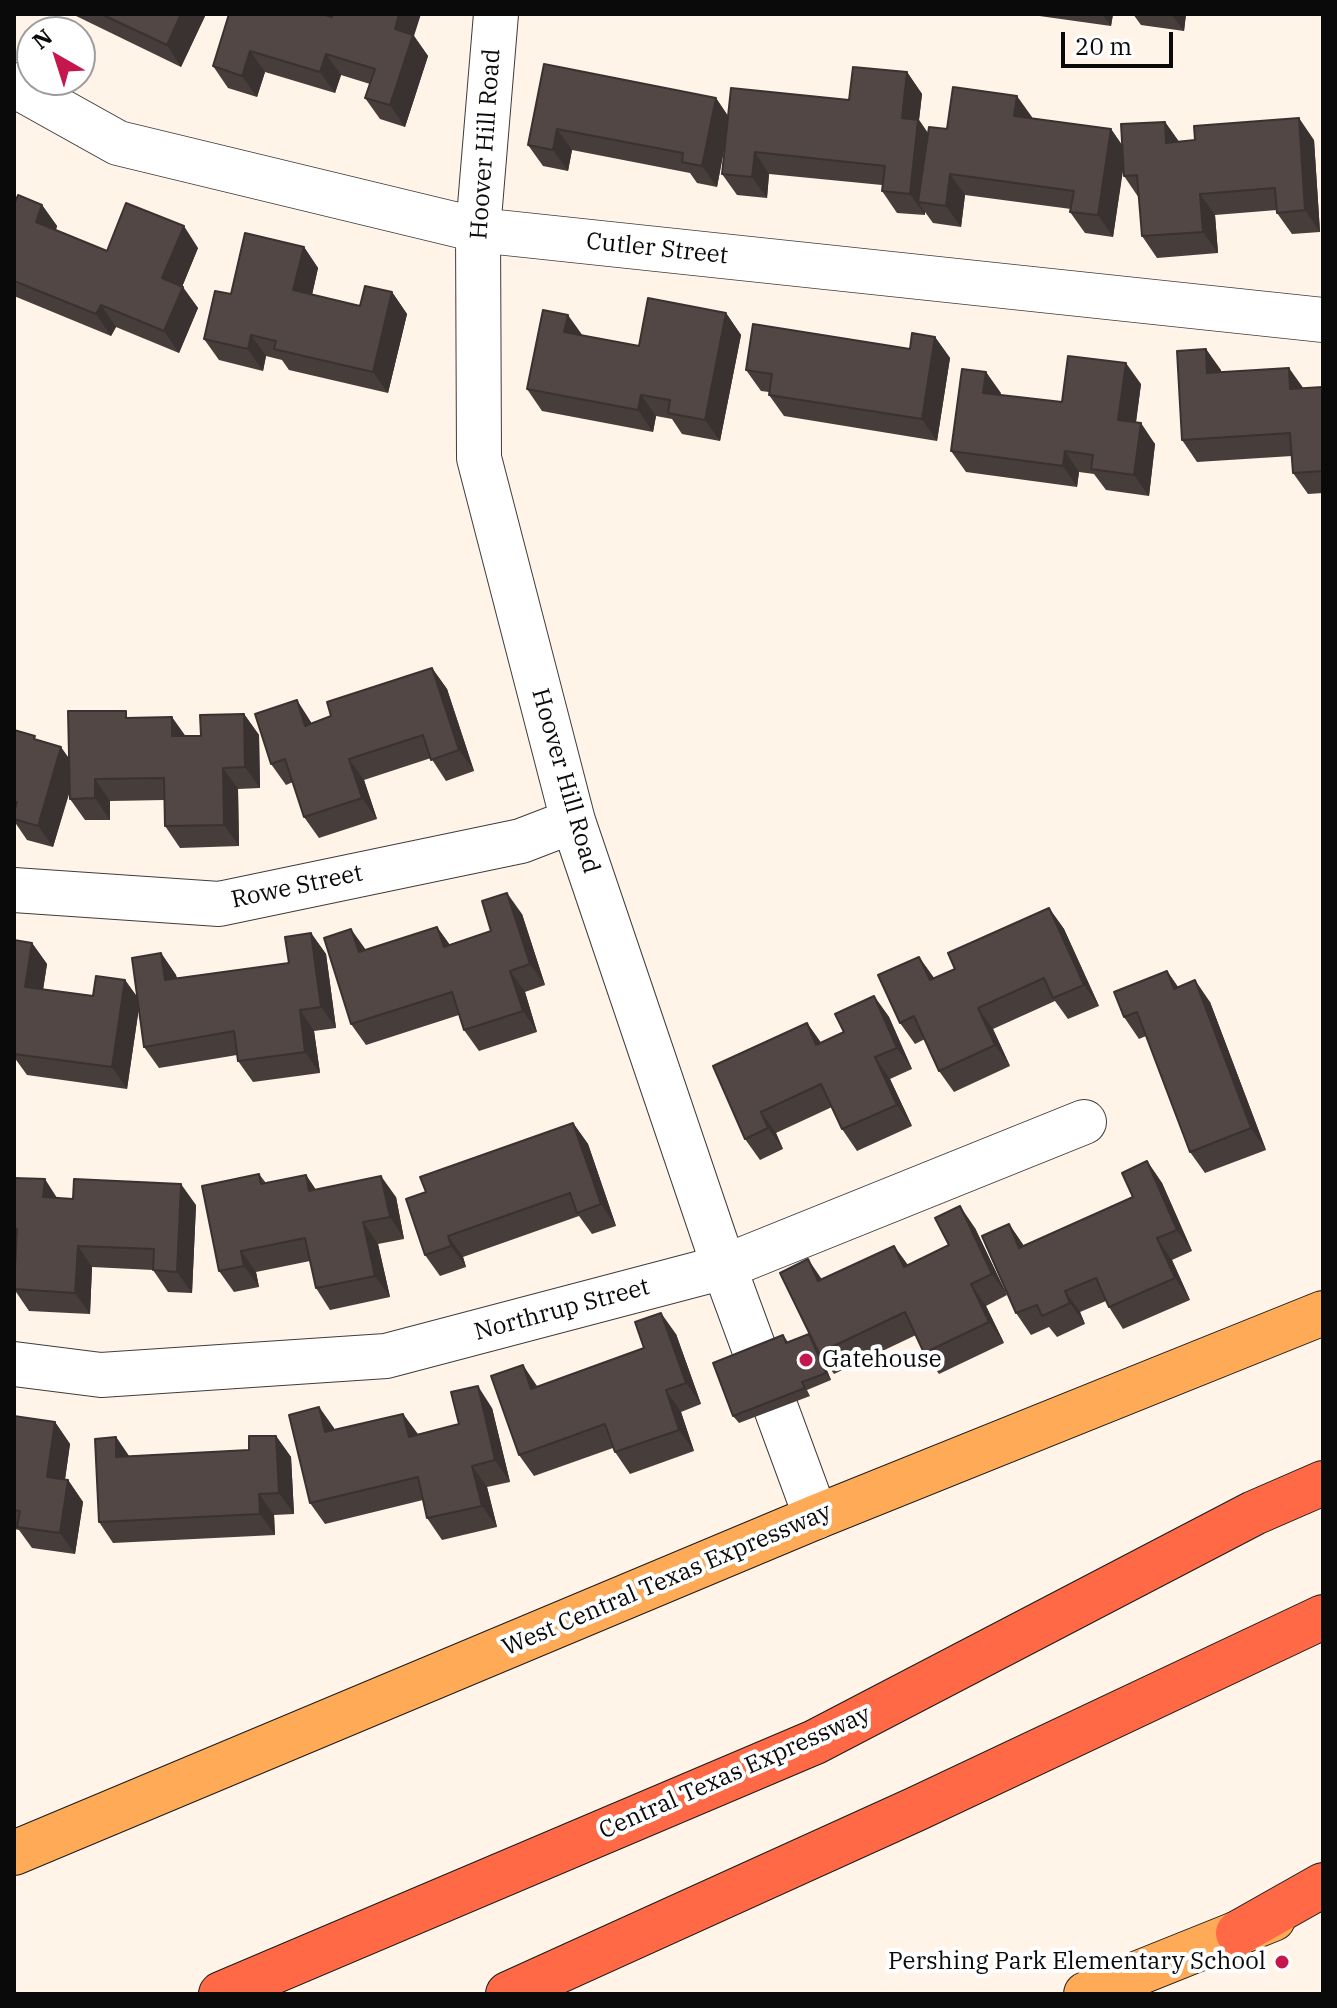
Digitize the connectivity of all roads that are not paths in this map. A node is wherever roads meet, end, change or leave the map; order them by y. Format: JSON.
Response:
{"nodes":[{"id":1,"x":496,"y":14,"type":"edge"},
{"id":2,"x":14,"y":85,"type":"edge"},
{"id":3,"x":478,"y":230,"type":"junction"},
{"id":4,"x":1323,"y":320,"type":"edge"},
{"id":5,"x":573,"y":821,"type":"junction"},
{"id":6,"x":14,"y":890,"type":"edge"},
{"id":7,"x":1084,"y":1122,"type":"dead end"},
{"id":8,"x":724,"y":1267,"type":"junction"},
{"id":9,"x":1323,"y":1313,"type":"edge"},
{"id":10,"x":14,"y":1364,"type":"edge"},
{"id":11,"x":1323,"y":1483,"type":"edge"},
{"id":12,"x":816,"y":1517,"type":"junction"},
{"id":13,"x":1323,"y":1617,"type":"edge"},
{"id":14,"x":14,"y":1853,"type":"edge"},
{"id":15,"x":1323,"y":1885,"type":"edge"},
{"id":16,"x":1323,"y":1899,"type":"edge"},
{"id":17,"x":1238,"y":1933,"type":"junction"},
{"id":18,"x":221,"y":1994,"type":"edge"},
{"id":19,"x":508,"y":1994,"type":"edge"},
{"id":20,"x":1086,"y":1994,"type":"edge"}],
"edges":[{"from":1,"to":3,"type":"street","name":"Hoover Hill Road"},
{"from":2,"to":3,"type":"street","name":"Cutler Street"},
{"from":3,"to":4,"type":"street","name":"Cutler Street"},
{"from":3,"to":5,"type":"street","name":"Hoover Hill Road"},
{"from":5,"to":6,"type":"street","name":"Rowe Street"},
{"from":5,"to":8,"type":"street","name":"Hoover Hill Road"},
{"from":7,"to":8,"type":"street","name":"Northrup Street"},
{"from":8,"to":10,"type":"street","name":"Northrup Street"},
{"from":8,"to":12,"type":"street","name":"Hoover Hill Road"},
{"from":9,"to":12,"type":"main road","name":"West Central Texas Expressway"},
{"from":11,"to":18,"type":"highway","name":"Central Texas Expressway"},
{"from":12,"to":14,"type":"main road","name":"West Central Texas Expressway"},
{"from":13,"to":19,"type":"highway"},
{"from":15,"to":17,"type":"highway"},
{"from":16,"to":17,"type":"main road"},
{"from":17,"to":20,"type":"main road"}]}
